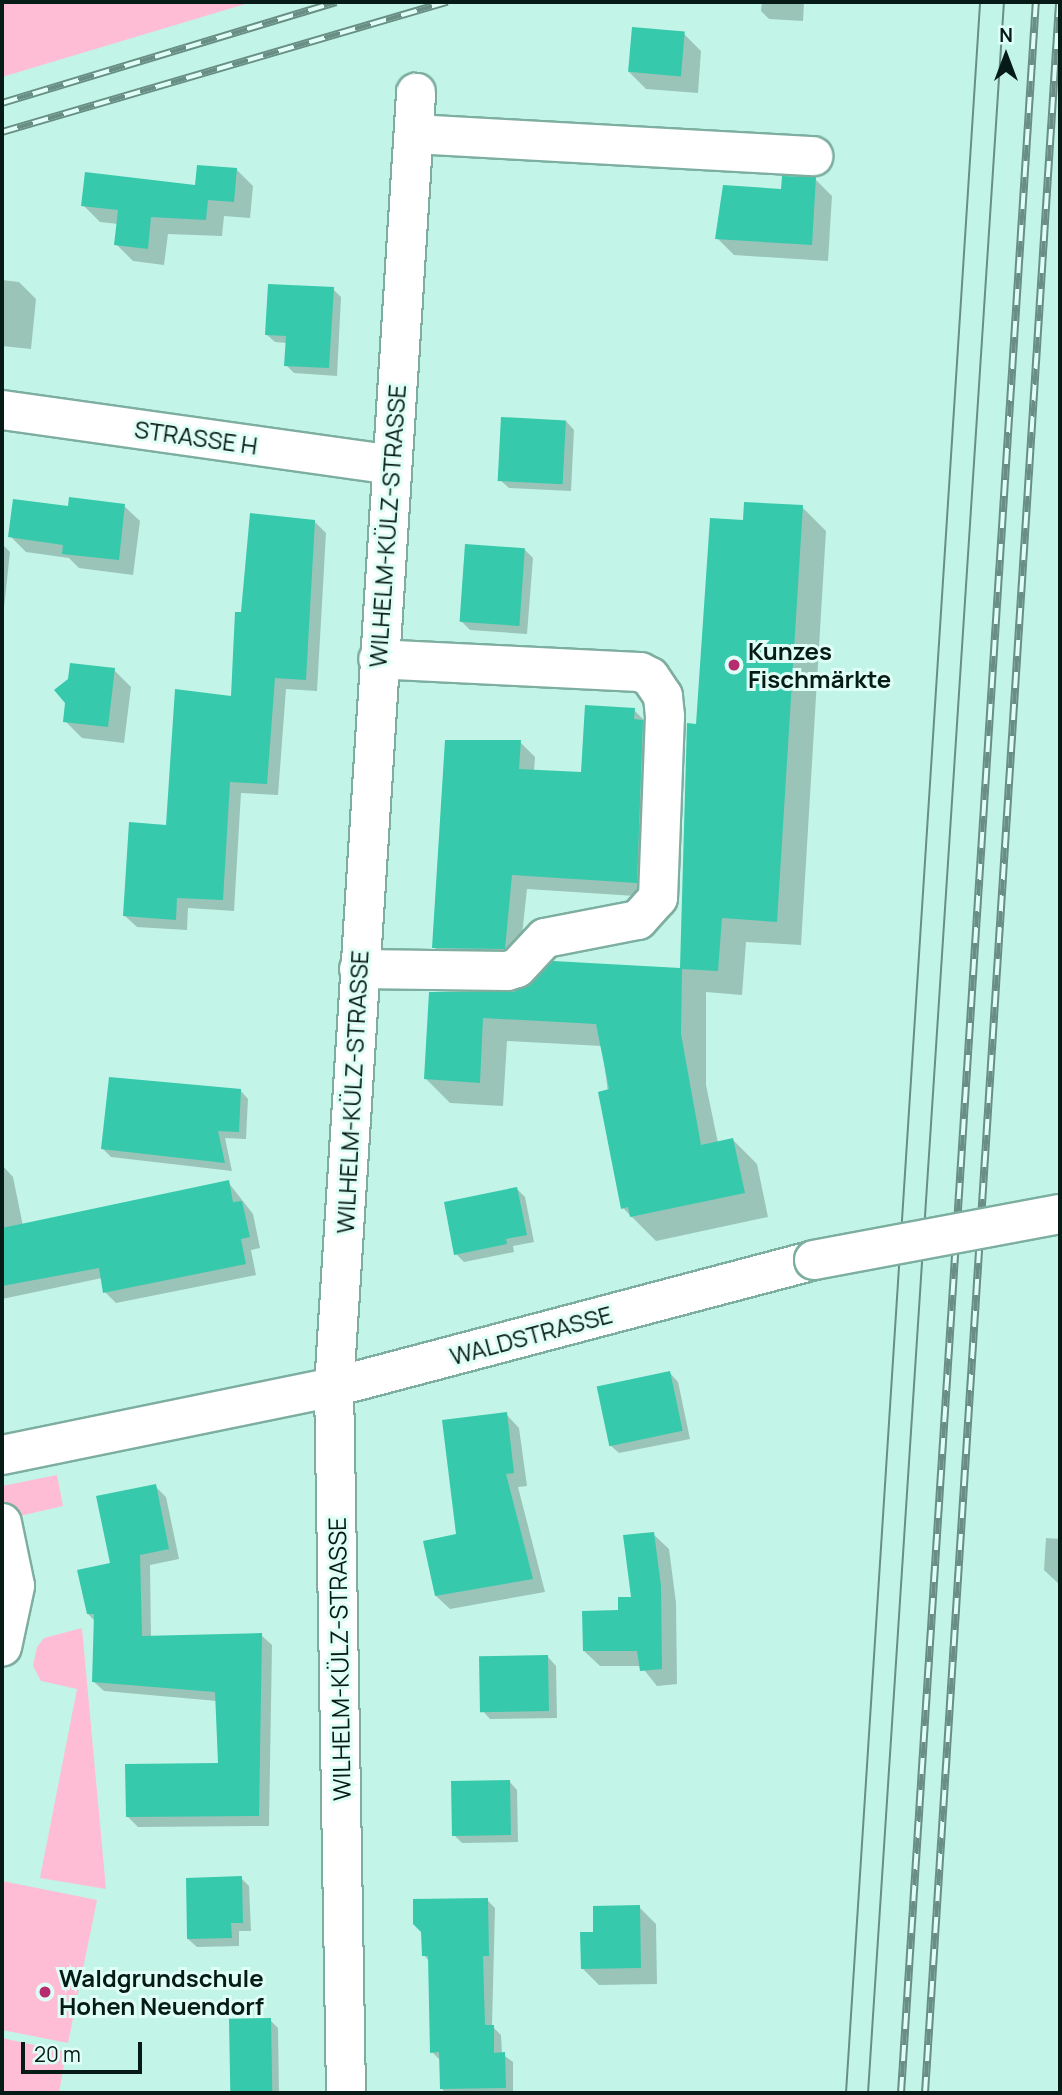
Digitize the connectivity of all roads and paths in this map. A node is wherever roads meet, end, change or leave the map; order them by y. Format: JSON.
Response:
{"nodes":[{"id":1,"x":416,"y":93,"type":"dead end"},
{"id":2,"x":415,"y":134,"type":"junction"},
{"id":3,"x":813,"y":156,"type":"dead end"},
{"id":4,"x":2,"y":410,"type":"edge"},
{"id":5,"x":391,"y":465,"type":"junction"},
{"id":6,"x":378,"y":659,"type":"junction"},
{"id":7,"x":359,"y":969,"type":"junction"},
{"id":8,"x":1060,"y":1214,"type":"edge"},
{"id":9,"x":334,"y":1387,"type":"junction"},
{"id":10,"x":2,"y":1455,"type":"edge"},
{"id":11,"x":2,"y":1523,"type":"edge"},
{"id":12,"x":2,"y":1647,"type":"edge"},
{"id":13,"x":346,"y":2093,"type":"edge"}],
"edges":[{"from":1,"to":2,"type":"street","name":"WILHELM-KÜLZ-STRASSE"},
{"from":2,"to":3,"type":"street"},
{"from":2,"to":5,"type":"street","name":"WILHELM-KÜLZ-STRASSE"},
{"from":4,"to":5,"type":"street","name":"STRASSE H"},
{"from":5,"to":6,"type":"street","name":"WILHELM-KÜLZ-STRASSE"},
{"from":6,"to":7,"type":"street","name":"WILHELM-KÜLZ-STRASSE"},
{"from":6,"to":7,"type":"street"},
{"from":7,"to":9,"type":"street","name":"WILHELM-KÜLZ-STRASSE"},
{"from":8,"to":9,"type":"street","name":"WALDSTRASSE","bridge":true},
{"from":9,"to":10,"type":"street","name":"WALDSTRASSE"},
{"from":9,"to":13,"type":"street","name":"WILHELM-KÜLZ-STRASSE"},
{"from":11,"to":12,"type":"street"}]}
